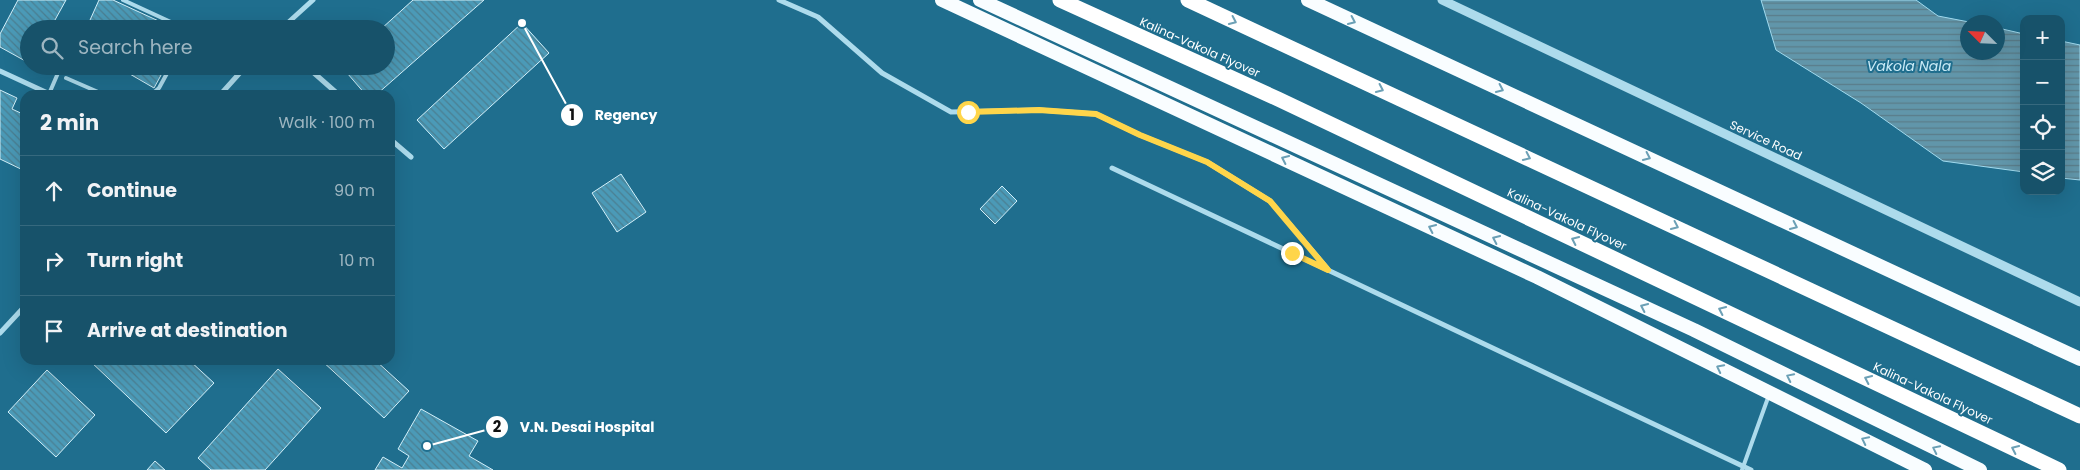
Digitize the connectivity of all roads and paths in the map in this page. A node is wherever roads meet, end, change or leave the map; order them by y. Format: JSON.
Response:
{"nodes":[{"id":1,"x":123,"y":0,"type":"edge"},
{"id":2,"x":313,"y":0,"type":"edge"},
{"id":3,"x":779,"y":0,"type":"edge"},
{"id":4,"x":942,"y":0,"type":"edge"},
{"id":5,"x":980,"y":0,"type":"edge"},
{"id":6,"x":1060,"y":0,"type":"edge"},
{"id":7,"x":1188,"y":0,"type":"edge"},
{"id":8,"x":1308,"y":0,"type":"edge"},
{"id":9,"x":1442,"y":0,"type":"edge"},
{"id":10,"x":166,"y":20,"type":"edge"},
{"id":11,"x":291,"y":20,"type":"edge"},
{"id":12,"x":0,"y":72,"type":"edge"},
{"id":13,"x":58,"y":75,"type":"edge"},
{"id":14,"x":166,"y":75,"type":"edge"},
{"id":15,"x":238,"y":75,"type":"edge"},
{"id":16,"x":316,"y":75,"type":"edge"},
{"id":17,"x":66,"y":78,"type":"dead end"},
{"id":18,"x":42,"y":90,"type":"edge"},
{"id":19,"x":52,"y":90,"type":"edge"},
{"id":20,"x":94,"y":90,"type":"edge"},
{"id":21,"x":157,"y":90,"type":"edge"},
{"id":22,"x":224,"y":90,"type":"edge"},
{"id":23,"x":333,"y":90,"type":"edge"},
{"id":24,"x":395,"y":144,"type":"edge"},
{"id":25,"x":410,"y":157,"type":"dead end"},
{"id":26,"x":1112,"y":168,"type":"dead end"},
{"id":27,"x":1328,"y":270,"type":"junction"},
{"id":28,"x":2080,"y":302,"type":"edge"},
{"id":29,"x":20,"y":311,"type":"edge"},
{"id":30,"x":0,"y":332,"type":"edge"},
{"id":31,"x":2080,"y":359,"type":"edge"},
{"id":32,"x":1770,"y":393,"type":"junction"},
{"id":33,"x":2080,"y":416,"type":"edge"},
{"id":34,"x":1742,"y":468,"type":"edge"},
{"id":35,"x":1751,"y":470,"type":"edge"},
{"id":36,"x":1925,"y":470,"type":"edge"},
{"id":37,"x":1980,"y":470,"type":"edge"},
{"id":38,"x":2059,"y":470,"type":"edge"}],
"edges":[{"from":1,"to":10,"type":"lane"},
{"from":2,"to":11,"type":"street"},
{"from":3,"to":27,"type":"street"},
{"from":32,"to":4,"type":"highway","one_way":true},
{"from":37,"to":5,"type":"highway","one_way":true},
{"from":38,"to":6,"type":"highway","name":"Kalina-Vakola Flyover","one_way":true},
{"from":7,"to":33,"type":"highway","one_way":true},
{"from":8,"to":31,"type":"highway","one_way":true},
{"from":9,"to":28,"type":"street","name":"Service Road"},
{"from":12,"to":18,"type":"street"},
{"from":13,"to":19,"type":"lane"},
{"from":14,"to":21,"type":"lane"},
{"from":15,"to":22,"type":"street"},
{"from":16,"to":23,"type":"street"},
{"from":17,"to":20,"type":"lane"},
{"from":24,"to":25,"type":"street"},
{"from":26,"to":27,"type":"street"},
{"from":27,"to":34,"type":"street"},
{"from":29,"to":30,"type":"street"},
{"from":32,"to":34,"type":"lane"},
{"from":36,"to":32,"type":"highway","one_way":true},
{"from":34,"to":35,"type":"street"}]}
